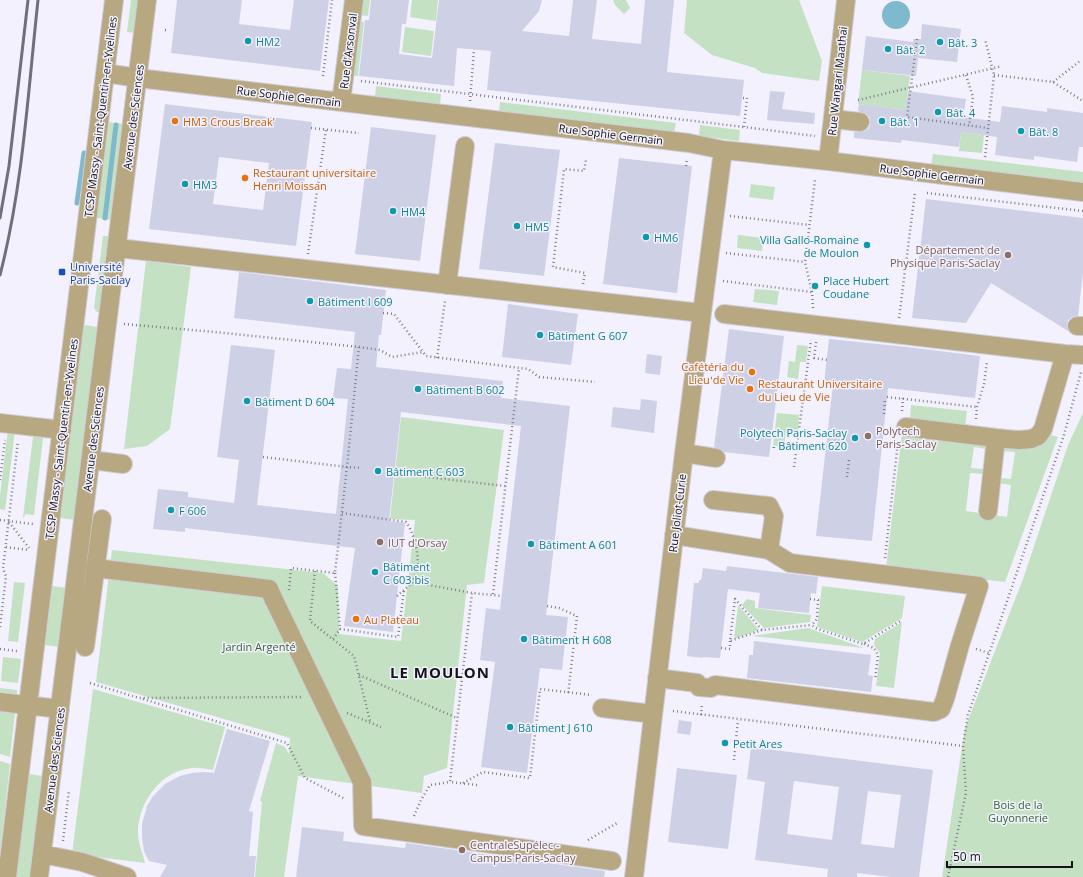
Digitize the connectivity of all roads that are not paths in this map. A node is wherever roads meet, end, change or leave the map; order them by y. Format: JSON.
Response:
{"nodes":[{"id":1,"x":114,"y":0,"type":"edge"},
{"id":2,"x":147,"y":0,"type":"edge"},
{"id":3,"x":354,"y":0,"type":"edge"},
{"id":4,"x":846,"y":0,"type":"edge"},
{"id":5,"x":105,"y":73,"type":"junction"},
{"id":6,"x":138,"y":78,"type":"junction"},
{"id":7,"x":342,"y":102,"type":"junction"},
{"id":8,"x":833,"y":119,"type":"junction"},
{"id":9,"x":860,"y":122,"type":"dead end"},
{"id":10,"x":465,"y":146,"type":"dead end"},
{"id":11,"x":723,"y":150,"type":"junction"},
{"id":12,"x":828,"y":161,"type":"junction"},
{"id":13,"x":1083,"y":192,"type":"edge"},
{"id":14,"x":117,"y":248,"type":"junction"},
{"id":15,"x":447,"y":285,"type":"junction"},
{"id":16,"x":702,"y":313,"type":"junction"},
{"id":17,"x":724,"y":314,"type":"dead end"},
{"id":18,"x":1065,"y":354,"type":"junction"},
{"id":19,"x":1083,"y":355,"type":"edge"},
{"id":20,"x":9,"y":424,"type":"edge"},
{"id":21,"x":902,"y":426,"type":"road end"},
{"id":22,"x":62,"y":430,"type":"junction"},
{"id":23,"x":996,"y":438,"type":"junction"},
{"id":24,"x":684,"y":453,"type":"junction"},
{"id":25,"x":716,"y":458,"type":"dead end"},
{"id":26,"x":91,"y":460,"type":"junction"},
{"id":27,"x":123,"y":464,"type":"dead end"},
{"id":28,"x":713,"y":500,"type":"dead end"},
{"id":29,"x":988,"y":511,"type":"dead end"},
{"id":30,"x":102,"y":519,"type":"dead end"},
{"id":31,"x":674,"y":535,"type":"junction"},
{"id":32,"x":769,"y":550,"type":"junction"},
{"id":33,"x":93,"y":561,"type":"junction"},
{"id":34,"x":85,"y":647,"type":"dead end"},
{"id":35,"x":657,"y":678,"type":"junction"},
{"id":36,"x":0,"y":702,"type":"edge"},
{"id":37,"x":600,"y":702,"type":"road end"},
{"id":38,"x":28,"y":705,"type":"junction"},
{"id":39,"x":60,"y":709,"type":"junction"},
{"id":40,"x":653,"y":714,"type":"junction"},
{"id":41,"x":42,"y":854,"type":"junction"},
{"id":42,"x":612,"y":861,"type":"dead end"},
{"id":43,"x":7,"y":877,"type":"edge"},
{"id":44,"x":39,"y":877,"type":"edge"},
{"id":45,"x":127,"y":877,"type":"edge"},
{"id":46,"x":634,"y":877,"type":"edge"}],
"edges":[{"from":1,"to":5,"type":"street","name":"TCSP Massy - Saint-Quentin-en-Yvelines"},
{"from":2,"to":6,"type":"street","name":"Avenue des Sciences"},
{"from":3,"to":7,"type":"street","name":"Rue d'Arsonval"},
{"from":4,"to":8,"type":"street","name":"Rue Wangari Maathai"},
{"from":5,"to":6,"type":"street","name":"Rue Sophie Germain"},
{"from":5,"to":22,"type":"street","name":"TCSP Massy - Saint-Quentin-en-Yvelines"},
{"from":6,"to":7,"type":"street","name":"Rue Sophie Germain"},
{"from":6,"to":14,"type":"street","name":"Avenue des Sciences"},
{"from":7,"to":11,"type":"street","name":"Rue Sophie Germain"},
{"from":8,"to":9,"type":"street"},
{"from":8,"to":12,"type":"street","name":"Rue Wangari Maathai"},
{"from":10,"to":15,"type":"street"},
{"from":11,"to":12,"type":"street","name":"Rue Sophie Germain"},
{"from":11,"to":16,"type":"street","name":"Rue Joliot-Curie"},
{"from":12,"to":13,"type":"street","name":"Rue Sophie Germain"},
{"from":14,"to":15,"type":"street"},
{"from":14,"to":26,"type":"street","name":"Avenue des Sciences"},
{"from":15,"to":16,"type":"street"},
{"from":16,"to":24,"type":"street","name":"Rue Joliot-Curie"},
{"from":17,"to":18,"type":"street"},
{"from":18,"to":19,"type":"street"},
{"from":18,"to":23,"type":"street"},
{"from":20,"to":22,"type":"street"},
{"from":21,"to":23,"type":"street"},
{"from":22,"to":38,"type":"street","name":"TCSP Massy - Saint-Quentin-en-Yvelines"},
{"from":23,"to":29,"type":"street"},
{"from":24,"to":25,"type":"street"},
{"from":24,"to":31,"type":"street","name":"Rue Joliot-Curie"},
{"from":26,"to":27,"type":"street"},
{"from":26,"to":39,"type":"street","name":"Avenue des Sciences"},
{"from":28,"to":32,"type":"street"},
{"from":30,"to":33,"type":"street"},
{"from":31,"to":32,"type":"street"},
{"from":31,"to":35,"type":"street","name":"Rue Joliot-Curie"},
{"from":32,"to":35,"type":"street"},
{"from":33,"to":34,"type":"street"},
{"from":33,"to":42,"type":"street","bridge":true},
{"from":35,"to":40,"type":"street","name":"Rue Joliot-Curie"},
{"from":36,"to":38,"type":"street"},
{"from":37,"to":40,"type":"street"},
{"from":38,"to":39,"type":"street"},
{"from":38,"to":43,"type":"street","name":"TCSP Massy - Saint-Quentin-en-Yvelines"},
{"from":39,"to":41,"type":"street","name":"Avenue des Sciences"},
{"from":40,"to":46,"type":"street","name":"Rue Joliot-Curie"},
{"from":41,"to":44,"type":"street","name":"Avenue des Sciences"},
{"from":41,"to":45,"type":"street"}]}
